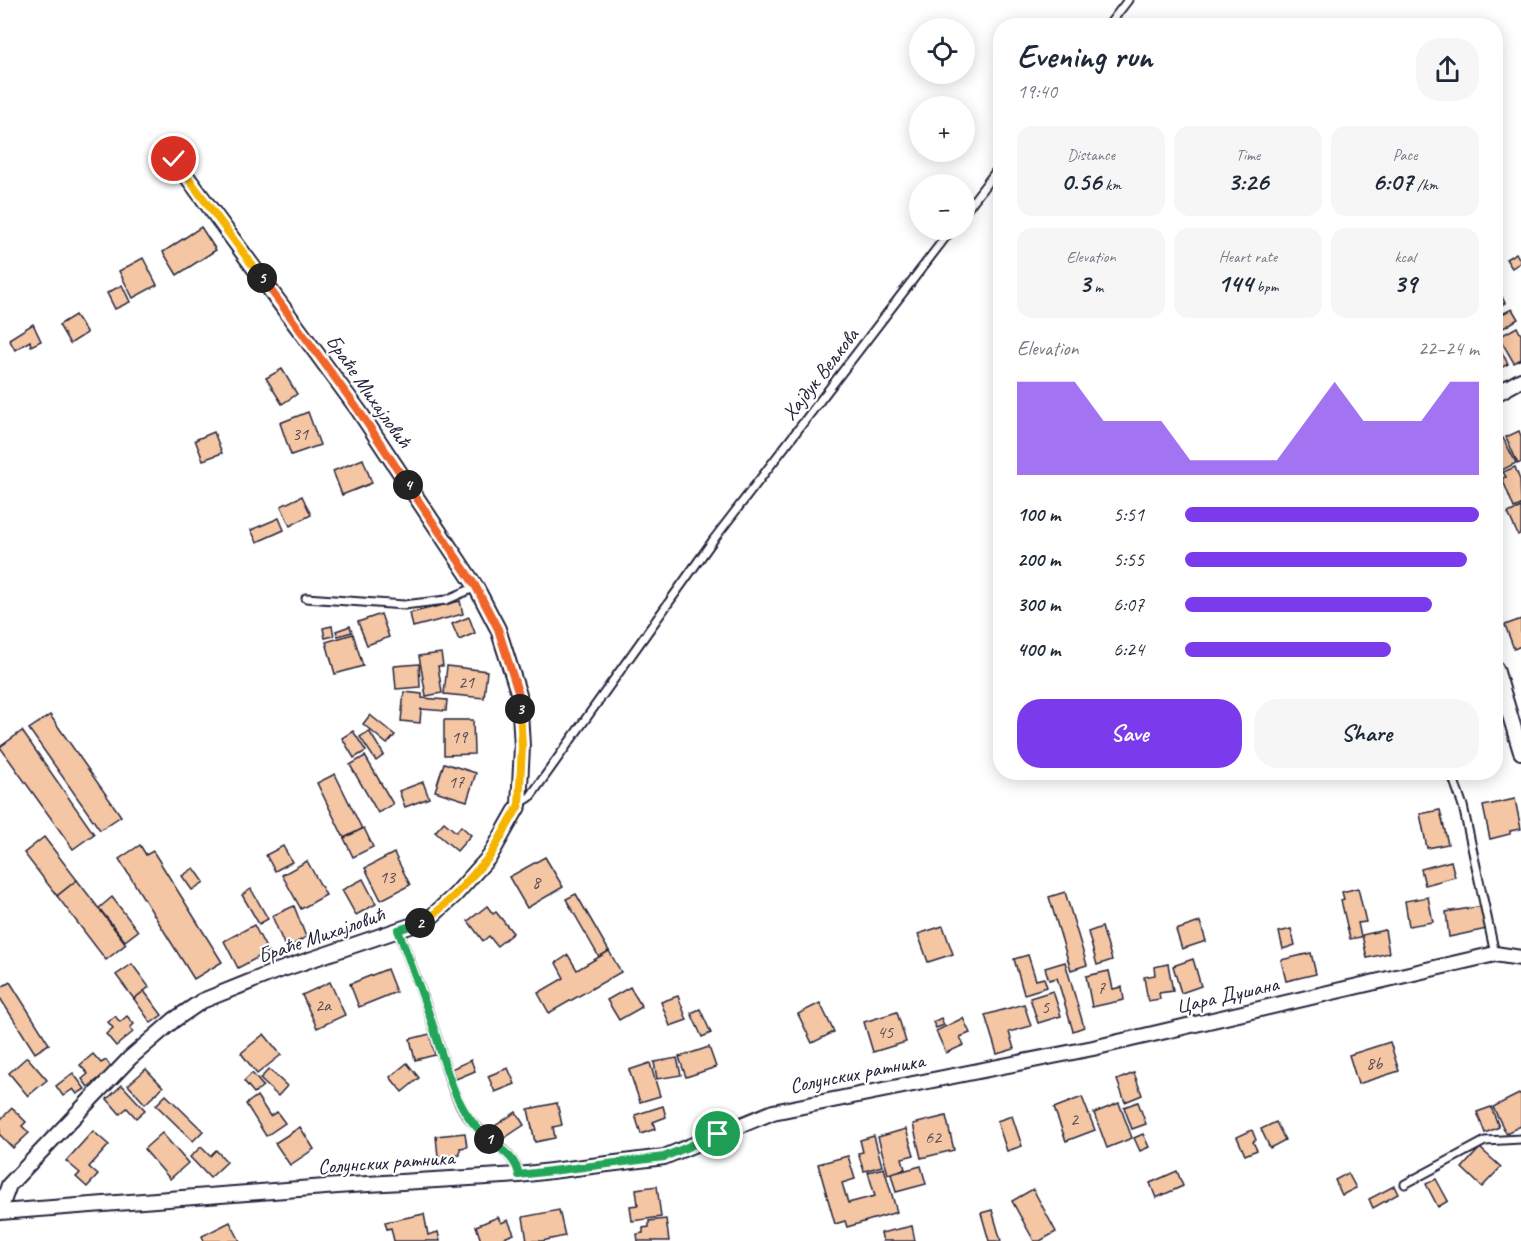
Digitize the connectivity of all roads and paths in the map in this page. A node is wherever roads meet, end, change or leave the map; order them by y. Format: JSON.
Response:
{"nodes":[{"id":1,"x":1128,"y":0,"type":"edge"},
{"id":2,"x":1114,"y":18,"type":"edge"},
{"id":3,"x":174,"y":159,"type":"dead end"},
{"id":4,"x":993,"y":175,"type":"edge"},
{"id":5,"x":975,"y":199,"type":"edge"},
{"id":6,"x":943,"y":240,"type":"edge"},
{"id":7,"x":1521,"y":380,"type":"edge"},
{"id":8,"x":1503,"y":390,"type":"edge"},
{"id":9,"x":476,"y":587,"type":"junction"},
{"id":10,"x":306,"y":598,"type":"dead end"},
{"id":11,"x":1503,"y":692,"type":"edge"},
{"id":12,"x":1521,"y":752,"type":"edge"},
{"id":13,"x":1454,"y":780,"type":"edge"},
{"id":14,"x":519,"y":805,"type":"junction"},
{"id":15,"x":398,"y":930,"type":"junction"},
{"id":16,"x":1495,"y":954,"type":"junction"},
{"id":17,"x":1518,"y":954,"type":"edge"},
{"id":18,"x":942,"y":1078,"type":"joint"},
{"id":19,"x":1521,"y":1139,"type":"edge"},
{"id":20,"x":519,"y":1175,"type":"junction"},
{"id":21,"x":1405,"y":1184,"type":"dead end"},
{"id":22,"x":0,"y":1211,"type":"edge"}],
"edges":[{"from":1,"to":2,"type":"lane"},
{"from":3,"to":9,"type":"street","name":"Браће Михајловић"},
{"from":4,"to":5,"type":"lane"},
{"from":6,"to":14,"type":"lane","name":"Хајдук Вељкова"},
{"from":7,"to":8,"type":"street"},
{"from":9,"to":10,"type":"lane"},
{"from":9,"to":14,"type":"street","name":"Браће Михајловић"},
{"from":11,"to":12,"type":"street"},
{"from":13,"to":16,"type":"lane"},
{"from":14,"to":15,"type":"street","name":"Браће Михајловић"},
{"from":15,"to":20,"type":"lane"},
{"from":15,"to":22,"type":"street","name":"Браће Михајловић"},
{"from":16,"to":17,"type":"street","name":"Цара Душана"},
{"from":16,"to":18,"type":"street","name":"Цара Душана"},
{"from":18,"to":20,"type":"street","name":"Солунских ратника"},
{"from":19,"to":21,"type":"lane"},
{"from":20,"to":22,"type":"street","name":"Солунских ратника"}]}
